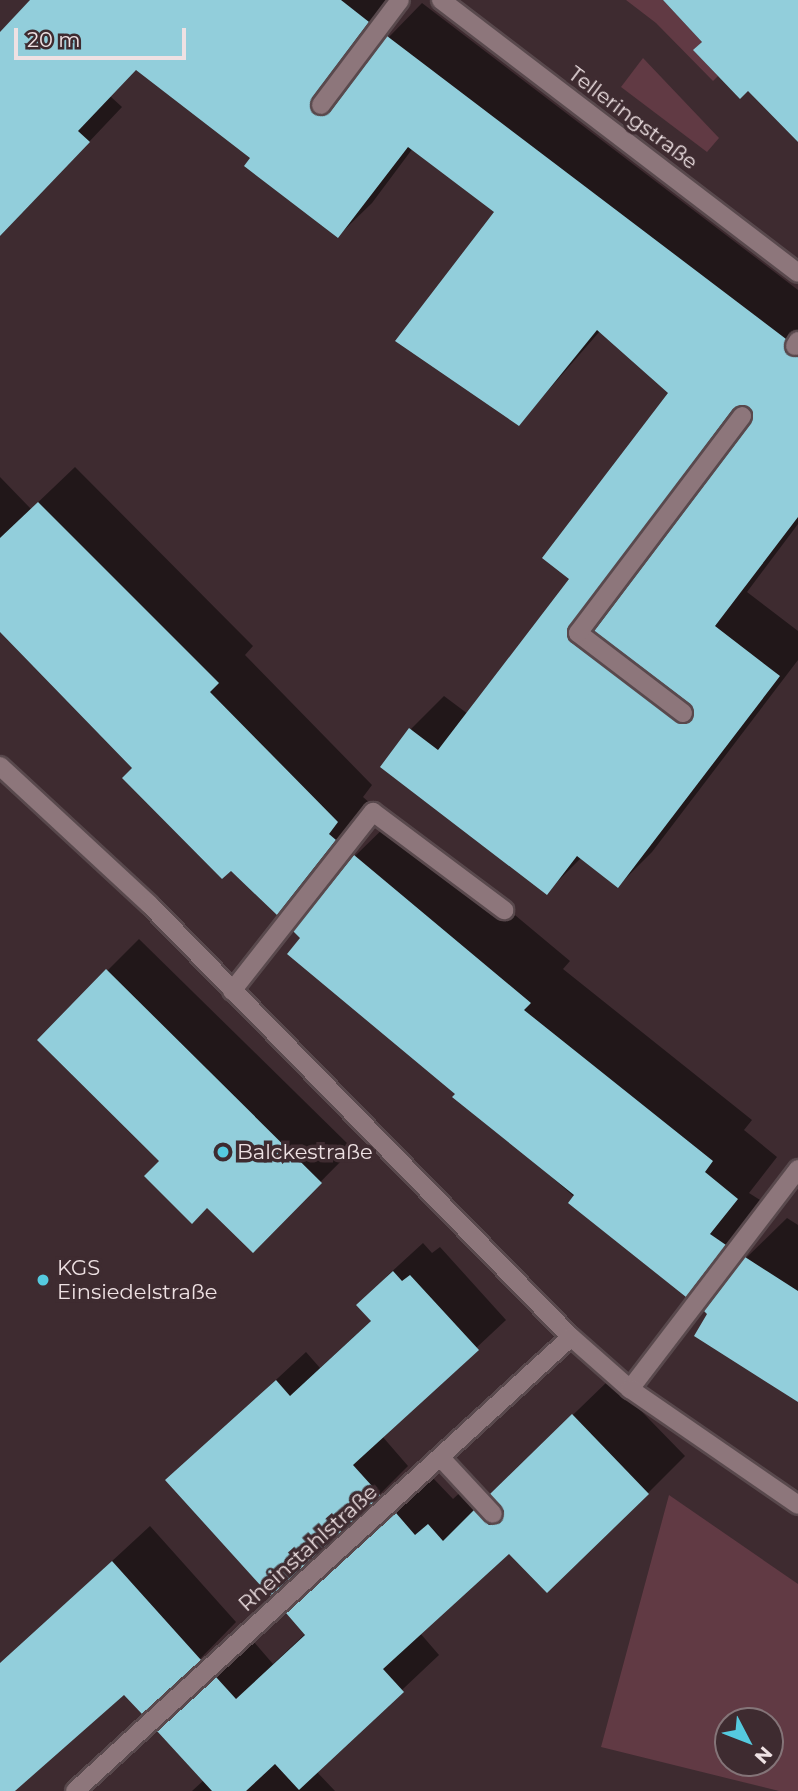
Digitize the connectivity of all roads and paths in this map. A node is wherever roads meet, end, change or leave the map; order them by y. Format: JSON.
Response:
{"nodes":[{"id":1,"x":400,"y":0,"type":"edge"},
{"id":2,"x":441,"y":0,"type":"edge"},
{"id":3,"x":321,"y":105,"type":"dead end"},
{"id":4,"x":798,"y":273,"type":"edge"},
{"id":5,"x":742,"y":416,"type":"dead end"},
{"id":6,"x":683,"y":713,"type":"dead end"},
{"id":7,"x":0,"y":766,"type":"edge"},
{"id":8,"x":504,"y":910,"type":"dead end"},
{"id":9,"x":232,"y":991,"type":"junction"},
{"id":10,"x":798,"y":1168,"type":"edge"},
{"id":11,"x":571,"y":1337,"type":"junction"},
{"id":12,"x":630,"y":1389,"type":"junction"},
{"id":13,"x":441,"y":1458,"type":"junction"},
{"id":14,"x":798,"y":1505,"type":"edge"},
{"id":15,"x":493,"y":1514,"type":"dead end"},
{"id":16,"x":75,"y":1791,"type":"edge"}],
"edges":[{"from":1,"to":3,"type":"street"},
{"from":2,"to":4,"type":"street","name":"Telleringstraße"},
{"from":5,"to":6,"type":"street"},
{"from":7,"to":9,"type":"street"},
{"from":8,"to":9,"type":"street"},
{"from":9,"to":11,"type":"street"},
{"from":10,"to":12,"type":"street"},
{"from":11,"to":12,"type":"street"},
{"from":11,"to":13,"type":"street","name":"Rheinstahlstraße"},
{"from":12,"to":14,"type":"street"},
{"from":13,"to":15,"type":"street"},
{"from":13,"to":16,"type":"street","name":"Rheinstahlstraße"}]}
